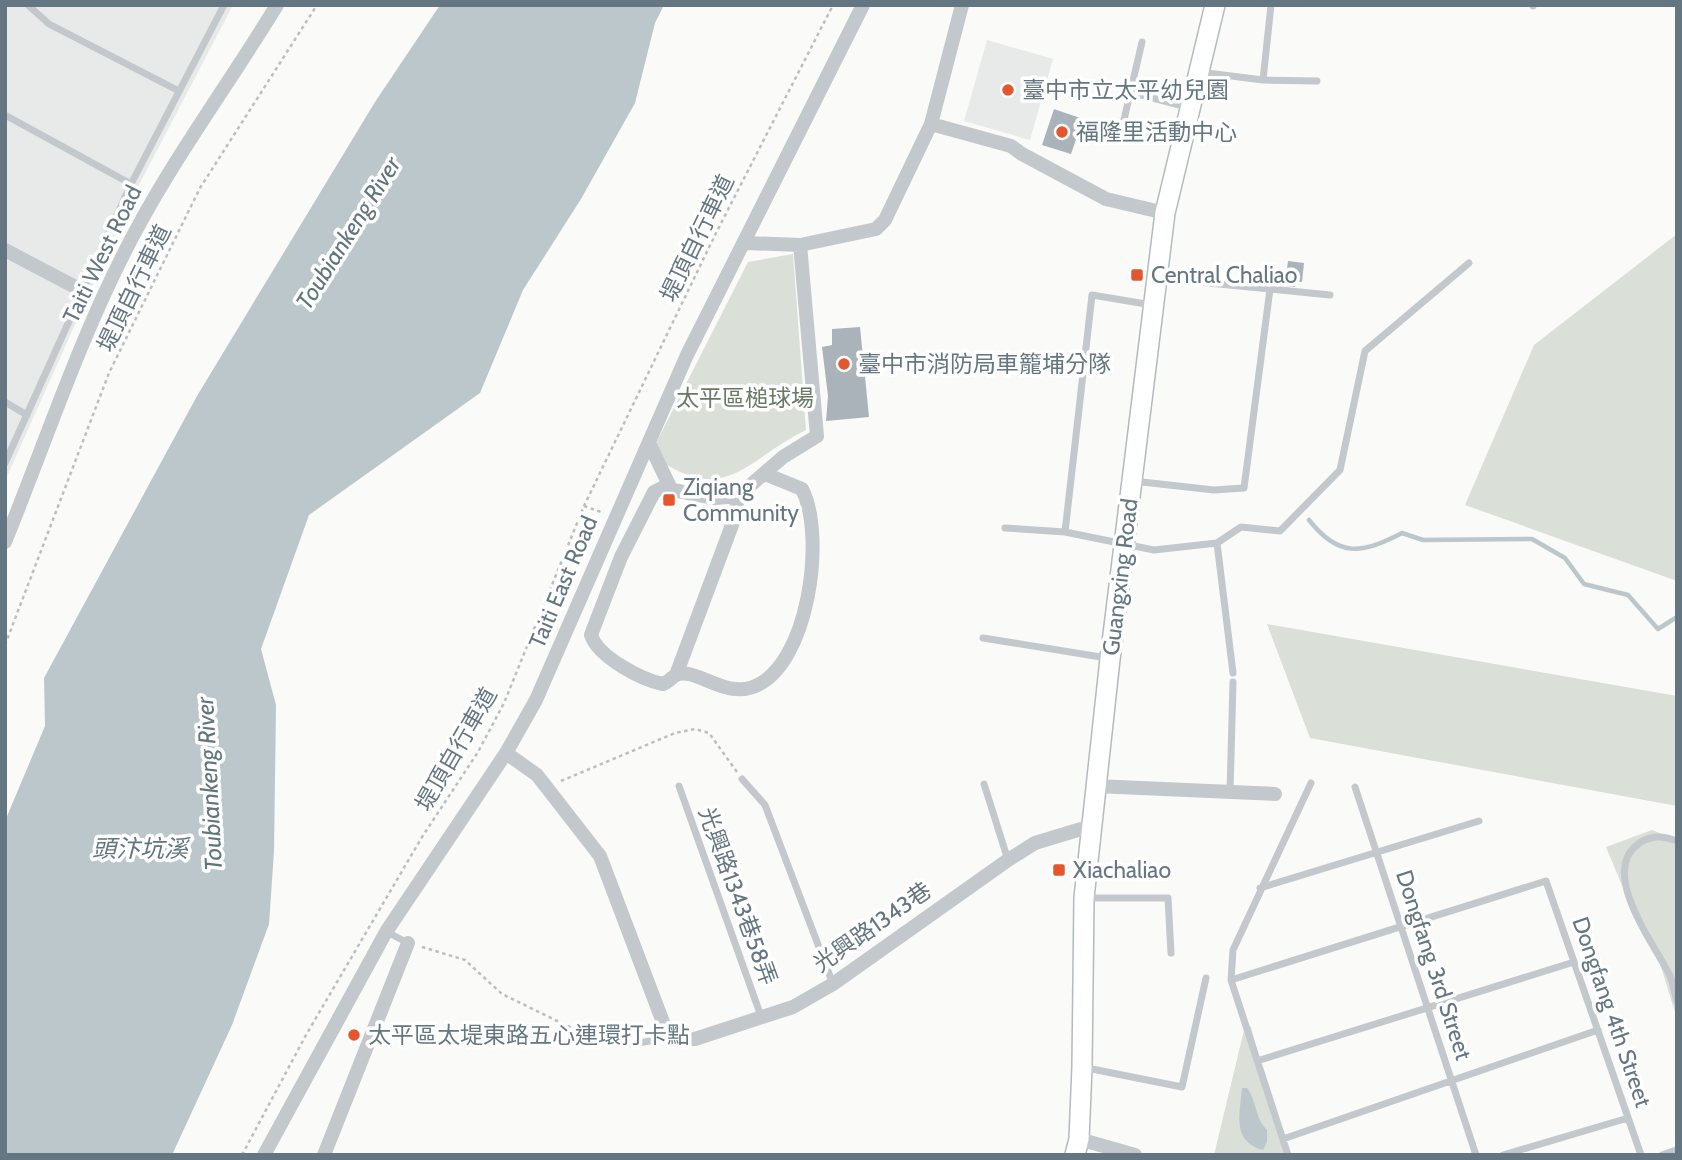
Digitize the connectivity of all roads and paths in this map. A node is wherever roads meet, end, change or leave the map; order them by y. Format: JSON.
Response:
{"nodes":[{"id":1,"x":28,"y":5,"type":"edge"},
{"id":2,"x":224,"y":5,"type":"edge"},
{"id":3,"x":276,"y":5,"type":"edge"},
{"id":4,"x":317,"y":5,"type":"edge"},
{"id":5,"x":833,"y":5,"type":"edge"},
{"id":6,"x":863,"y":5,"type":"edge"},
{"id":7,"x":962,"y":5,"type":"edge"},
{"id":8,"x":1215,"y":5,"type":"edge"},
{"id":9,"x":1271,"y":5,"type":"edge"},
{"id":10,"x":1142,"y":42,"type":"dead end"},
{"id":11,"x":1198,"y":72,"type":"junction"},
{"id":12,"x":1263,"y":80,"type":"junction"},
{"id":13,"x":1317,"y":81,"type":"dead end"},
{"id":14,"x":179,"y":91,"type":"junction"},
{"id":15,"x":1130,"y":92,"type":"junction"},
{"id":16,"x":1190,"y":107,"type":"junction"},
{"id":17,"x":5,"y":115,"type":"edge"},
{"id":18,"x":931,"y":124,"type":"junction"},
{"id":19,"x":1120,"y":137,"type":"dead end"},
{"id":20,"x":131,"y":184,"type":"junction"},
{"id":21,"x":1165,"y":213,"type":"junction"},
{"id":22,"x":746,"y":243,"type":"junction"},
{"id":23,"x":800,"y":245,"type":"junction"},
{"id":24,"x":5,"y":250,"type":"edge"},
{"id":25,"x":1469,"y":263,"type":"dead end"},
{"id":26,"x":1157,"y":278,"type":"junction"},
{"id":27,"x":1270,"y":289,"type":"junction"},
{"id":28,"x":81,"y":290,"type":"junction"},
{"id":29,"x":1330,"y":295,"type":"dead end"},
{"id":30,"x":1153,"y":305,"type":"junction"},
{"id":31,"x":5,"y":402,"type":"edge"},
{"id":32,"x":27,"y":415,"type":"junction"},
{"id":33,"x":651,"y":449,"type":"junction"},
{"id":34,"x":5,"y":463,"type":"edge"},
{"id":35,"x":765,"y":474,"type":"junction"},
{"id":36,"x":1132,"y":481,"type":"junction"},
{"id":37,"x":672,"y":491,"type":"junction"},
{"id":38,"x":738,"y":496,"type":"junction"},
{"id":39,"x":584,"y":506,"type":"junction"},
{"id":40,"x":615,"y":517,"type":"junction"},
{"id":41,"x":1005,"y":528,"type":"dead end"},
{"id":42,"x":1065,"y":532,"type":"junction"},
{"id":43,"x":5,"y":542,"type":"edge"},
{"id":44,"x":1217,"y":543,"type":"junction"},
{"id":45,"x":1125,"y":546,"type":"junction"},
{"id":46,"x":983,"y":638,"type":"dead end"},
{"id":47,"x":5,"y":645,"type":"edge"},
{"id":48,"x":1110,"y":659,"type":"junction"},
{"id":49,"x":1233,"y":673,"type":"dead end"},
{"id":50,"x":676,"y":675,"type":"junction"},
{"id":51,"x":1233,"y":682,"type":"dead end"},
{"id":52,"x":506,"y":753,"type":"junction"},
{"id":53,"x":742,"y":779,"type":"joint"},
{"id":54,"x":1311,"y":783,"type":"dead end"},
{"id":55,"x":984,"y":784,"type":"dead end"},
{"id":56,"x":678,"y":786,"type":"dead end"},
{"id":57,"x":1096,"y":786,"type":"junction"},
{"id":58,"x":1355,"y":787,"type":"dead end"},
{"id":59,"x":545,"y":788,"type":"junction"},
{"id":60,"x":1230,"y":792,"type":"junction"},
{"id":61,"x":1275,"y":794,"type":"dead end"},
{"id":62,"x":1479,"y":821,"type":"dead end"},
{"id":63,"x":1091,"y":826,"type":"junction"},
{"id":64,"x":1677,"y":841,"type":"edge"},
{"id":65,"x":1376,"y":852,"type":"junction"},
{"id":66,"x":1007,"y":860,"type":"junction"},
{"id":67,"x":1260,"y":888,"type":"junction"},
{"id":68,"x":1084,"y":898,"type":"junction"},
{"id":69,"x":1401,"y":927,"type":"junction"},
{"id":70,"x":386,"y":932,"type":"junction"},
{"id":71,"x":408,"y":943,"type":"junction"},
{"id":72,"x":1171,"y":953,"type":"dead end"},
{"id":73,"x":1574,"y":961,"type":"junction"},
{"id":74,"x":1206,"y":978,"type":"dead end"},
{"id":75,"x":1231,"y":980,"type":"junction"},
{"id":76,"x":833,"y":984,"type":"junction"},
{"id":77,"x":1677,"y":1002,"type":"edge"},
{"id":78,"x":1427,"y":1008,"type":"junction"},
{"id":79,"x":762,"y":1019,"type":"junction"},
{"id":80,"x":1598,"y":1030,"type":"junction"},
{"id":81,"x":670,"y":1038,"type":"junction"},
{"id":82,"x":631,"y":1044,"type":"joint"},
{"id":83,"x":1258,"y":1061,"type":"junction"},
{"id":84,"x":1082,"y":1067,"type":"junction"},
{"id":85,"x":1451,"y":1081,"type":"junction"},
{"id":86,"x":1628,"y":1118,"type":"junction"},
{"id":87,"x":1283,"y":1139,"type":"junction"},
{"id":88,"x":1077,"y":1147,"type":"edge"},
{"id":89,"x":1676,"y":1150,"type":"edge"},
{"id":90,"x":242,"y":1155,"type":"edge"},
{"id":91,"x":264,"y":1155,"type":"edge"},
{"id":92,"x":324,"y":1155,"type":"edge"},
{"id":93,"x":1136,"y":1155,"type":"edge"},
{"id":94,"x":1288,"y":1155,"type":"edge"},
{"id":95,"x":1476,"y":1155,"type":"edge"},
{"id":96,"x":1503,"y":1155,"type":"edge"},
{"id":97,"x":1641,"y":1155,"type":"edge"},
{"id":98,"x":1662,"y":1155,"type":"edge"}],
"edges":[{"from":1,"to":14,"type":"lane"},
{"from":2,"to":14,"type":"lane"},
{"from":3,"to":43,"type":"street","name":"Taiti West Road"},
{"from":4,"to":47,"type":"path","name":"堤頂自行車道"},
{"from":5,"to":39,"type":"path","name":"堤頂自行車道"},
{"from":6,"to":22,"type":"street","name":"Taiti East Road"},
{"from":7,"to":18,"type":"street"},
{"from":8,"to":11,"type":"main road","name":"Guangxing Road"},
{"from":9,"to":12,"type":"lane"},
{"from":10,"to":15,"type":"lane"},
{"from":11,"to":12,"type":"lane"},
{"from":11,"to":16,"type":"main road","name":"Guangxing Road"},
{"from":12,"to":13,"type":"lane"},
{"from":14,"to":20,"type":"lane"},
{"from":15,"to":16,"type":"lane"},
{"from":15,"to":19,"type":"lane"},
{"from":16,"to":21,"type":"main road","name":"Guangxing Road"},
{"from":17,"to":20,"type":"lane"},
{"from":18,"to":21,"type":"street"},
{"from":18,"to":23,"type":"street"},
{"from":20,"to":28,"type":"lane"},
{"from":21,"to":26,"type":"main road","name":"Guangxing Road"},
{"from":22,"to":23,"type":"street"},
{"from":22,"to":33,"type":"street","name":"Taiti East Road"},
{"from":23,"to":35,"type":"street"},
{"from":24,"to":28,"type":"street"},
{"from":25,"to":44,"type":"lane"},
{"from":26,"to":27,"type":"lane"},
{"from":26,"to":30,"type":"main road","name":"Guangxing Road"},
{"from":27,"to":29,"type":"lane"},
{"from":27,"to":36,"type":"lane"},
{"from":28,"to":32,"type":"lane"},
{"from":30,"to":36,"type":"main road","name":"Guangxing Road"},
{"from":30,"to":42,"type":"lane"},
{"from":31,"to":32,"type":"lane"},
{"from":32,"to":34,"type":"lane"},
{"from":33,"to":37,"type":"street"},
{"from":33,"to":40,"type":"street","name":"Taiti East Road"},
{"from":35,"to":38,"type":"street"},
{"from":35,"to":50,"type":"street"},
{"from":36,"to":45,"type":"main road","name":"Guangxing Road"},
{"from":37,"to":38,"type":"street"},
{"from":37,"to":50,"type":"street"},
{"from":38,"to":50,"type":"street"},
{"from":39,"to":40,"type":"path"},
{"from":39,"to":90,"type":"path","name":"堤頂自行車道"},
{"from":40,"to":52,"type":"street","name":"Taiti East Road"},
{"from":41,"to":42,"type":"lane"},
{"from":42,"to":45,"type":"lane"},
{"from":44,"to":45,"type":"lane"},
{"from":44,"to":49,"type":"lane"},
{"from":45,"to":48,"type":"main road","name":"Guangxing Road"},
{"from":46,"to":48,"type":"lane"},
{"from":48,"to":57,"type":"main road","name":"Guangxing Road"},
{"from":51,"to":60,"type":"lane"},
{"from":52,"to":59,"type":"street"},
{"from":52,"to":70,"type":"street","name":"Taiti East Road"},
{"from":53,"to":59,"type":"path"},
{"from":53,"to":76,"type":"lane"},
{"from":54,"to":67,"type":"lane"},
{"from":55,"to":66,"type":"lane"},
{"from":56,"to":79,"type":"lane","name":"光興路1343巷58弄"},
{"from":57,"to":60,"type":"street"},
{"from":57,"to":63,"type":"main road","name":"Guangxing Road"},
{"from":58,"to":65,"type":"lane","name":"Dongfang 3rd Street"},
{"from":59,"to":81,"type":"street"},
{"from":60,"to":61,"type":"street"},
{"from":62,"to":65,"type":"lane"},
{"from":63,"to":66,"type":"street","name":"光興路1343巷"},
{"from":63,"to":68,"type":"main road","name":"Guangxing Road"},
{"from":64,"to":77,"type":"lane"},
{"from":65,"to":67,"type":"lane"},
{"from":65,"to":69,"type":"lane","name":"Dongfang 3rd Street"},
{"from":66,"to":76,"type":"street","name":"光興路1343巷"},
{"from":67,"to":75,"type":"lane"},
{"from":68,"to":72,"type":"lane"},
{"from":68,"to":84,"type":"main road","name":"Guangxing Road"},
{"from":69,"to":73,"type":"lane","name":"Dongfang 4th Street"},
{"from":69,"to":75,"type":"lane"},
{"from":69,"to":78,"type":"lane","name":"Dongfang 3rd Street"},
{"from":70,"to":71,"type":"lane"},
{"from":70,"to":91,"type":"street","name":"Taiti East Road"},
{"from":71,"to":82,"type":"path"},
{"from":71,"to":92,"type":"street"},
{"from":73,"to":78,"type":"lane"},
{"from":73,"to":80,"type":"lane","name":"Dongfang 4th Street"},
{"from":74,"to":84,"type":"lane"},
{"from":75,"to":83,"type":"lane"},
{"from":76,"to":79,"type":"street","name":"光興路1343巷"},
{"from":78,"to":83,"type":"lane"},
{"from":78,"to":85,"type":"lane","name":"Dongfang 3rd Street"},
{"from":79,"to":81,"type":"street","name":"光興路1343巷"},
{"from":80,"to":85,"type":"lane"},
{"from":80,"to":86,"type":"lane","name":"Dongfang 4th Street"},
{"from":81,"to":82,"type":"lane","name":"光興路1343巷"},
{"from":83,"to":87,"type":"lane"},
{"from":84,"to":88,"type":"main road","name":"Guangxing Road"},
{"from":85,"to":87,"type":"lane"},
{"from":85,"to":95,"type":"lane","name":"Dongfang 3rd Street"},
{"from":86,"to":96,"type":"lane"},
{"from":86,"to":97,"type":"lane","name":"Dongfang 4th Street"},
{"from":87,"to":94,"type":"lane"},
{"from":88,"to":93,"type":"street"},
{"from":89,"to":98,"type":"lane"}]}
